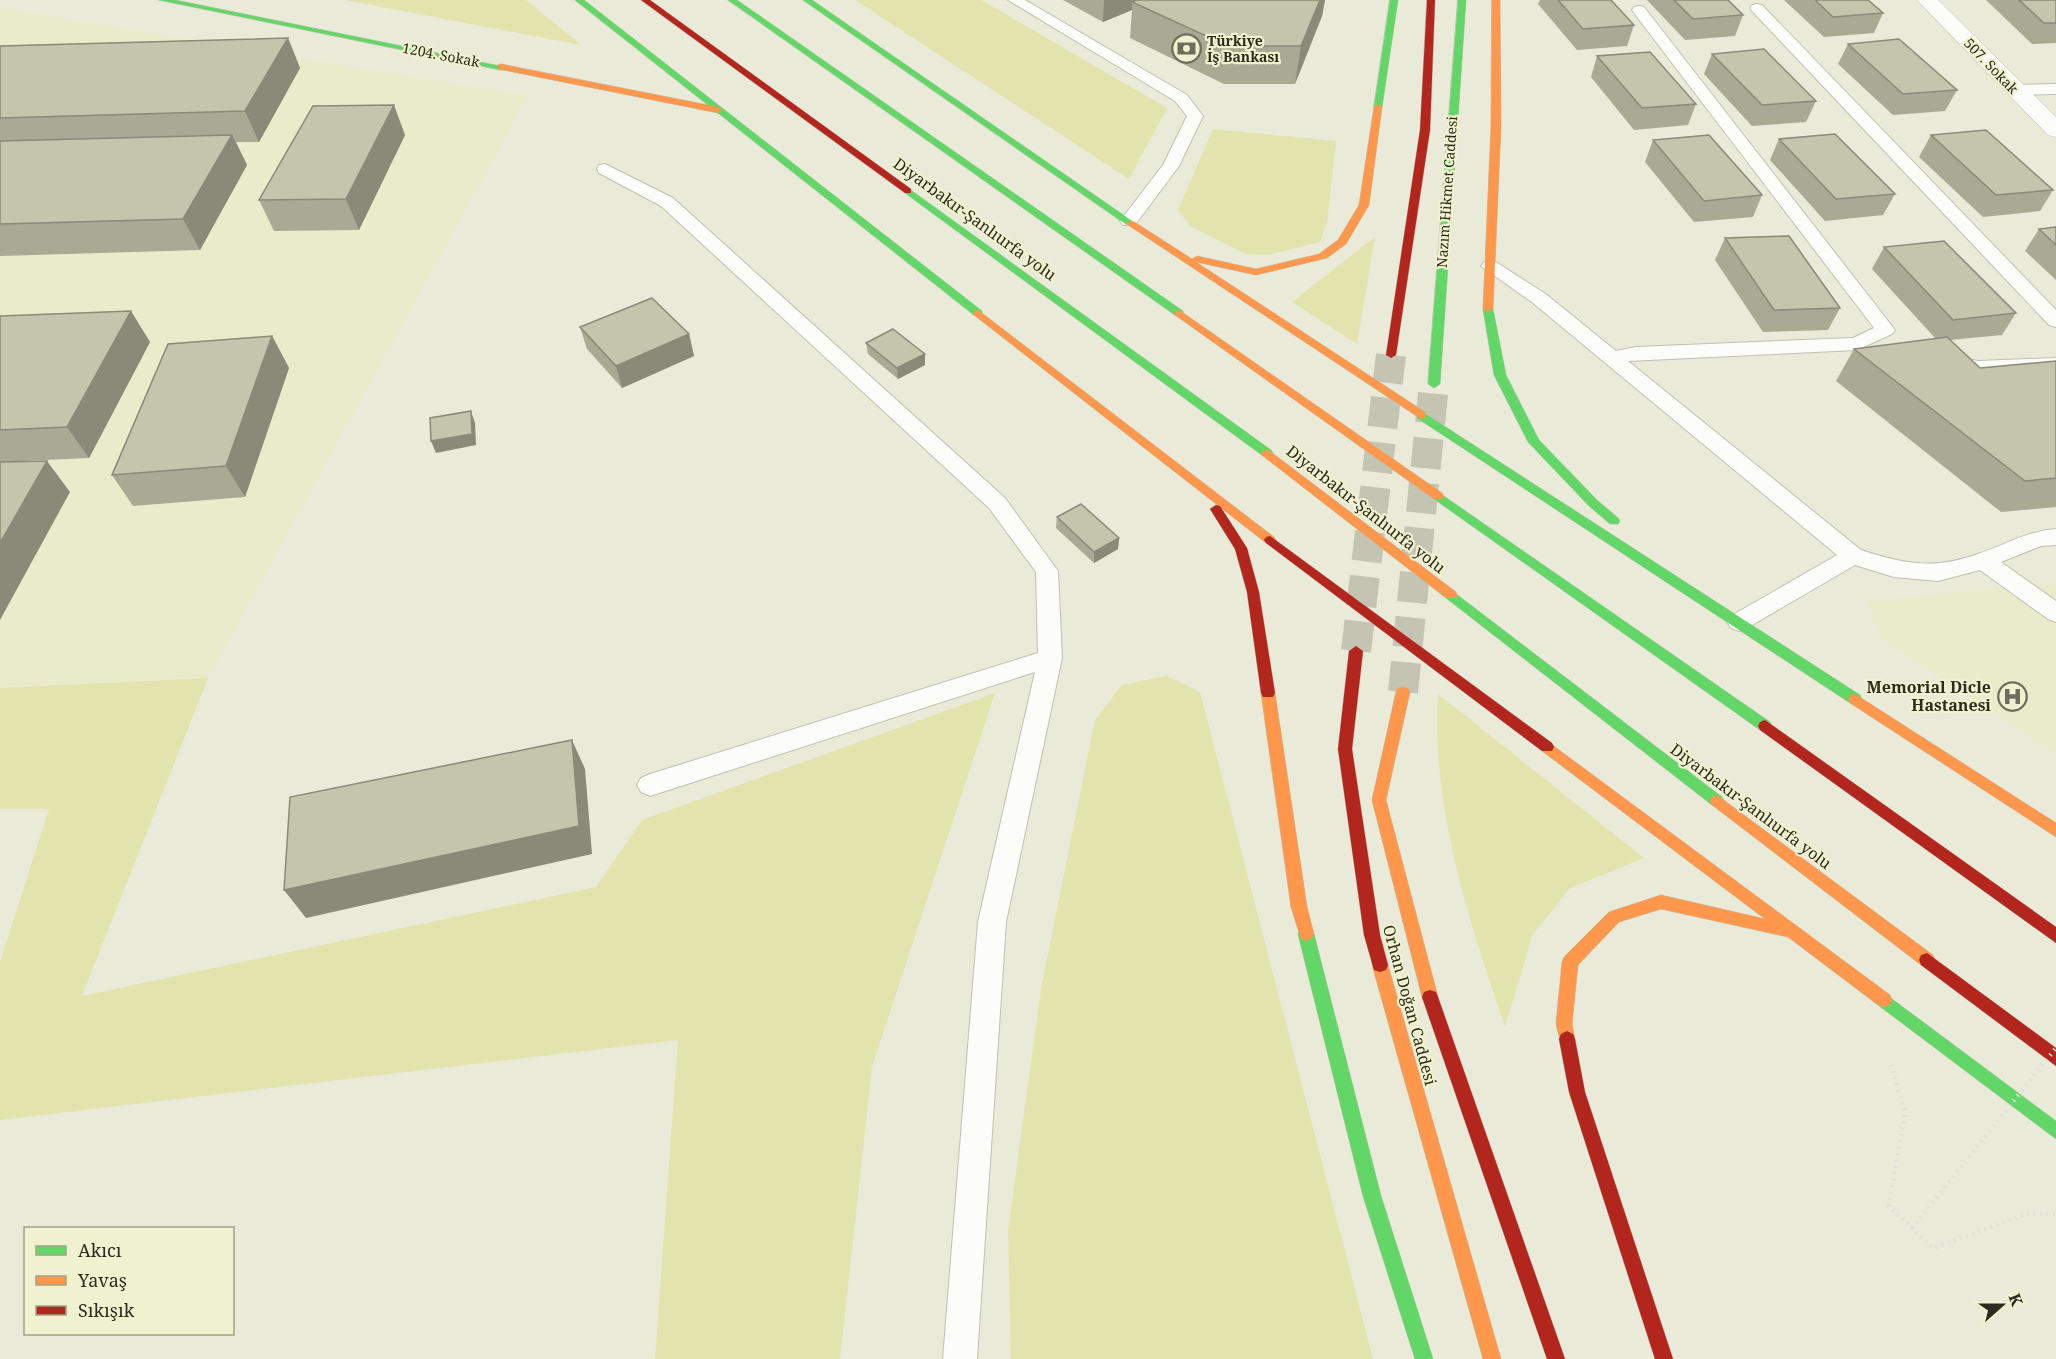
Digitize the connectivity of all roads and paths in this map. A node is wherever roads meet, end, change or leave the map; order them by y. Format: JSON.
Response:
{"nodes":[{"id":1,"x":163,"y":0,"type":"edge"},
{"id":2,"x":579,"y":0,"type":"edge"},
{"id":3,"x":645,"y":0,"type":"edge"},
{"id":4,"x":732,"y":0,"type":"edge"},
{"id":5,"x":807,"y":0,"type":"edge"},
{"id":6,"x":1015,"y":0,"type":"edge"},
{"id":7,"x":1394,"y":0,"type":"edge"},
{"id":8,"x":1431,"y":0,"type":"edge"},
{"id":9,"x":1462,"y":0,"type":"edge"},
{"id":10,"x":1496,"y":0,"type":"edge"},
{"id":11,"x":1927,"y":0,"type":"edge"},
{"id":12,"x":1756,"y":8,"type":"dead end"},
{"id":13,"x":1639,"y":10,"type":"dead end"},
{"id":14,"x":2056,"y":89,"type":"edge"},
{"id":15,"x":2016,"y":90,"type":"junction"},
{"id":16,"x":718,"y":110,"type":"junction"},
{"id":17,"x":2056,"y":130,"type":"edge"},
{"id":18,"x":605,"y":169,"type":"dead end"},
{"id":19,"x":1129,"y":221,"type":"junction"},
{"id":20,"x":1177,"y":255,"type":"junction"},
{"id":21,"x":1490,"y":266,"type":"junction"},
{"id":22,"x":2056,"y":321,"type":"edge"},
{"id":23,"x":1857,"y":344,"type":"junction"},
{"id":24,"x":1890,"y":350,"type":"edge"},
{"id":25,"x":1391,"y":355,"type":"tunnel mouth"},
{"id":26,"x":1611,"y":358,"type":"junction"},
{"id":27,"x":1934,"y":358,"type":"edge"},
{"id":28,"x":2056,"y":364,"type":"edge"},
{"id":29,"x":1434,"y":384,"type":"tunnel mouth"},
{"id":30,"x":1206,"y":492,"type":"junction"},
{"id":31,"x":2056,"y":537,"type":"edge"},
{"id":32,"x":1853,"y":556,"type":"junction"},
{"id":33,"x":1983,"y":561,"type":"junction"},
{"id":34,"x":2056,"y":613,"type":"edge"},
{"id":35,"x":1739,"y":622,"type":"junction"},
{"id":36,"x":1356,"y":651,"type":"tunnel mouth"},
{"id":37,"x":1050,"y":658,"type":"junction"},
{"id":38,"x":1403,"y":692,"type":"tunnel mouth"},
{"id":39,"x":650,"y":785,"type":"dead end"},
{"id":40,"x":2056,"y":831,"type":"edge"},
{"id":41,"x":1797,"y":934,"type":"junction"},
{"id":42,"x":2056,"y":936,"type":"edge"},
{"id":43,"x":2056,"y":1048,"type":"edge"},
{"id":44,"x":2056,"y":1058,"type":"edge"},
{"id":45,"x":1889,"y":1059,"type":"dead end"},
{"id":46,"x":2056,"y":1131,"type":"edge"},
{"id":47,"x":2056,"y":1215,"type":"edge"},
{"id":48,"x":1912,"y":1228,"type":"junction"},
{"id":49,"x":960,"y":1359,"type":"edge"},
{"id":50,"x":1424,"y":1359,"type":"edge"},
{"id":51,"x":1492,"y":1359,"type":"edge"},
{"id":52,"x":1556,"y":1359,"type":"edge"},
{"id":53,"x":1664,"y":1359,"type":"edge"}],
"edges":[{"from":1,"to":16,"type":"main road","name":"1204. Sokak"},
{"from":2,"to":16,"type":"main road"},
{"from":3,"to":44,"type":"main road","name":"Diyarbakır-Şanlıurfa yolu"},
{"from":4,"to":42,"type":"main road"},
{"from":5,"to":19,"type":"main road"},
{"from":6,"to":19,"type":"lane"},
{"from":7,"to":20,"type":"main road"},
{"from":8,"to":25,"type":"main road","name":"Nazım Hikmet Caddesi"},
{"from":9,"to":29,"type":"main road","name":"Nazım Hikmet Caddesi"},
{"from":10,"to":21,"type":"main road"},
{"from":11,"to":15,"type":"street","name":"507. Sokak"},
{"from":12,"to":22,"type":"lane"},
{"from":13,"to":23,"type":"lane"},
{"from":14,"to":15,"type":"lane"},
{"from":15,"to":17,"type":"street","name":"507. Sokak"},
{"from":16,"to":30,"type":"main road"},
{"from":18,"to":37,"type":"lane"},
{"from":19,"to":20,"type":"main road"},
{"from":20,"to":35,"type":"main road"},
{"from":21,"to":26,"type":"lane"},
{"from":21,"to":35,"type":"main road"},
{"from":23,"to":24,"type":"lane"},
{"from":23,"to":26,"type":"lane"},
{"from":26,"to":32,"type":"lane"},
{"from":27,"to":28,"type":"lane"},
{"from":30,"to":41,"type":"main road"},
{"from":30,"to":50,"type":"main road"},
{"from":31,"to":33,"type":"lane"},
{"from":32,"to":33,"type":"lane"},
{"from":32,"to":35,"type":"lane"},
{"from":33,"to":34,"type":"lane"},
{"from":35,"to":40,"type":"main road"},
{"from":36,"to":51,"type":"main road","name":"Orhan Doğan Caddesi"},
{"from":37,"to":39,"type":"lane"},
{"from":37,"to":49,"type":"lane"},
{"from":38,"to":52,"type":"main road","name":"Orhan Doğan Caddesi"},
{"from":41,"to":46,"type":"main road"},
{"from":41,"to":53,"type":"main road"},
{"from":43,"to":48,"type":"path","bridge":true},
{"from":45,"to":48,"type":"path"},
{"from":47,"to":48,"type":"path"}]}
